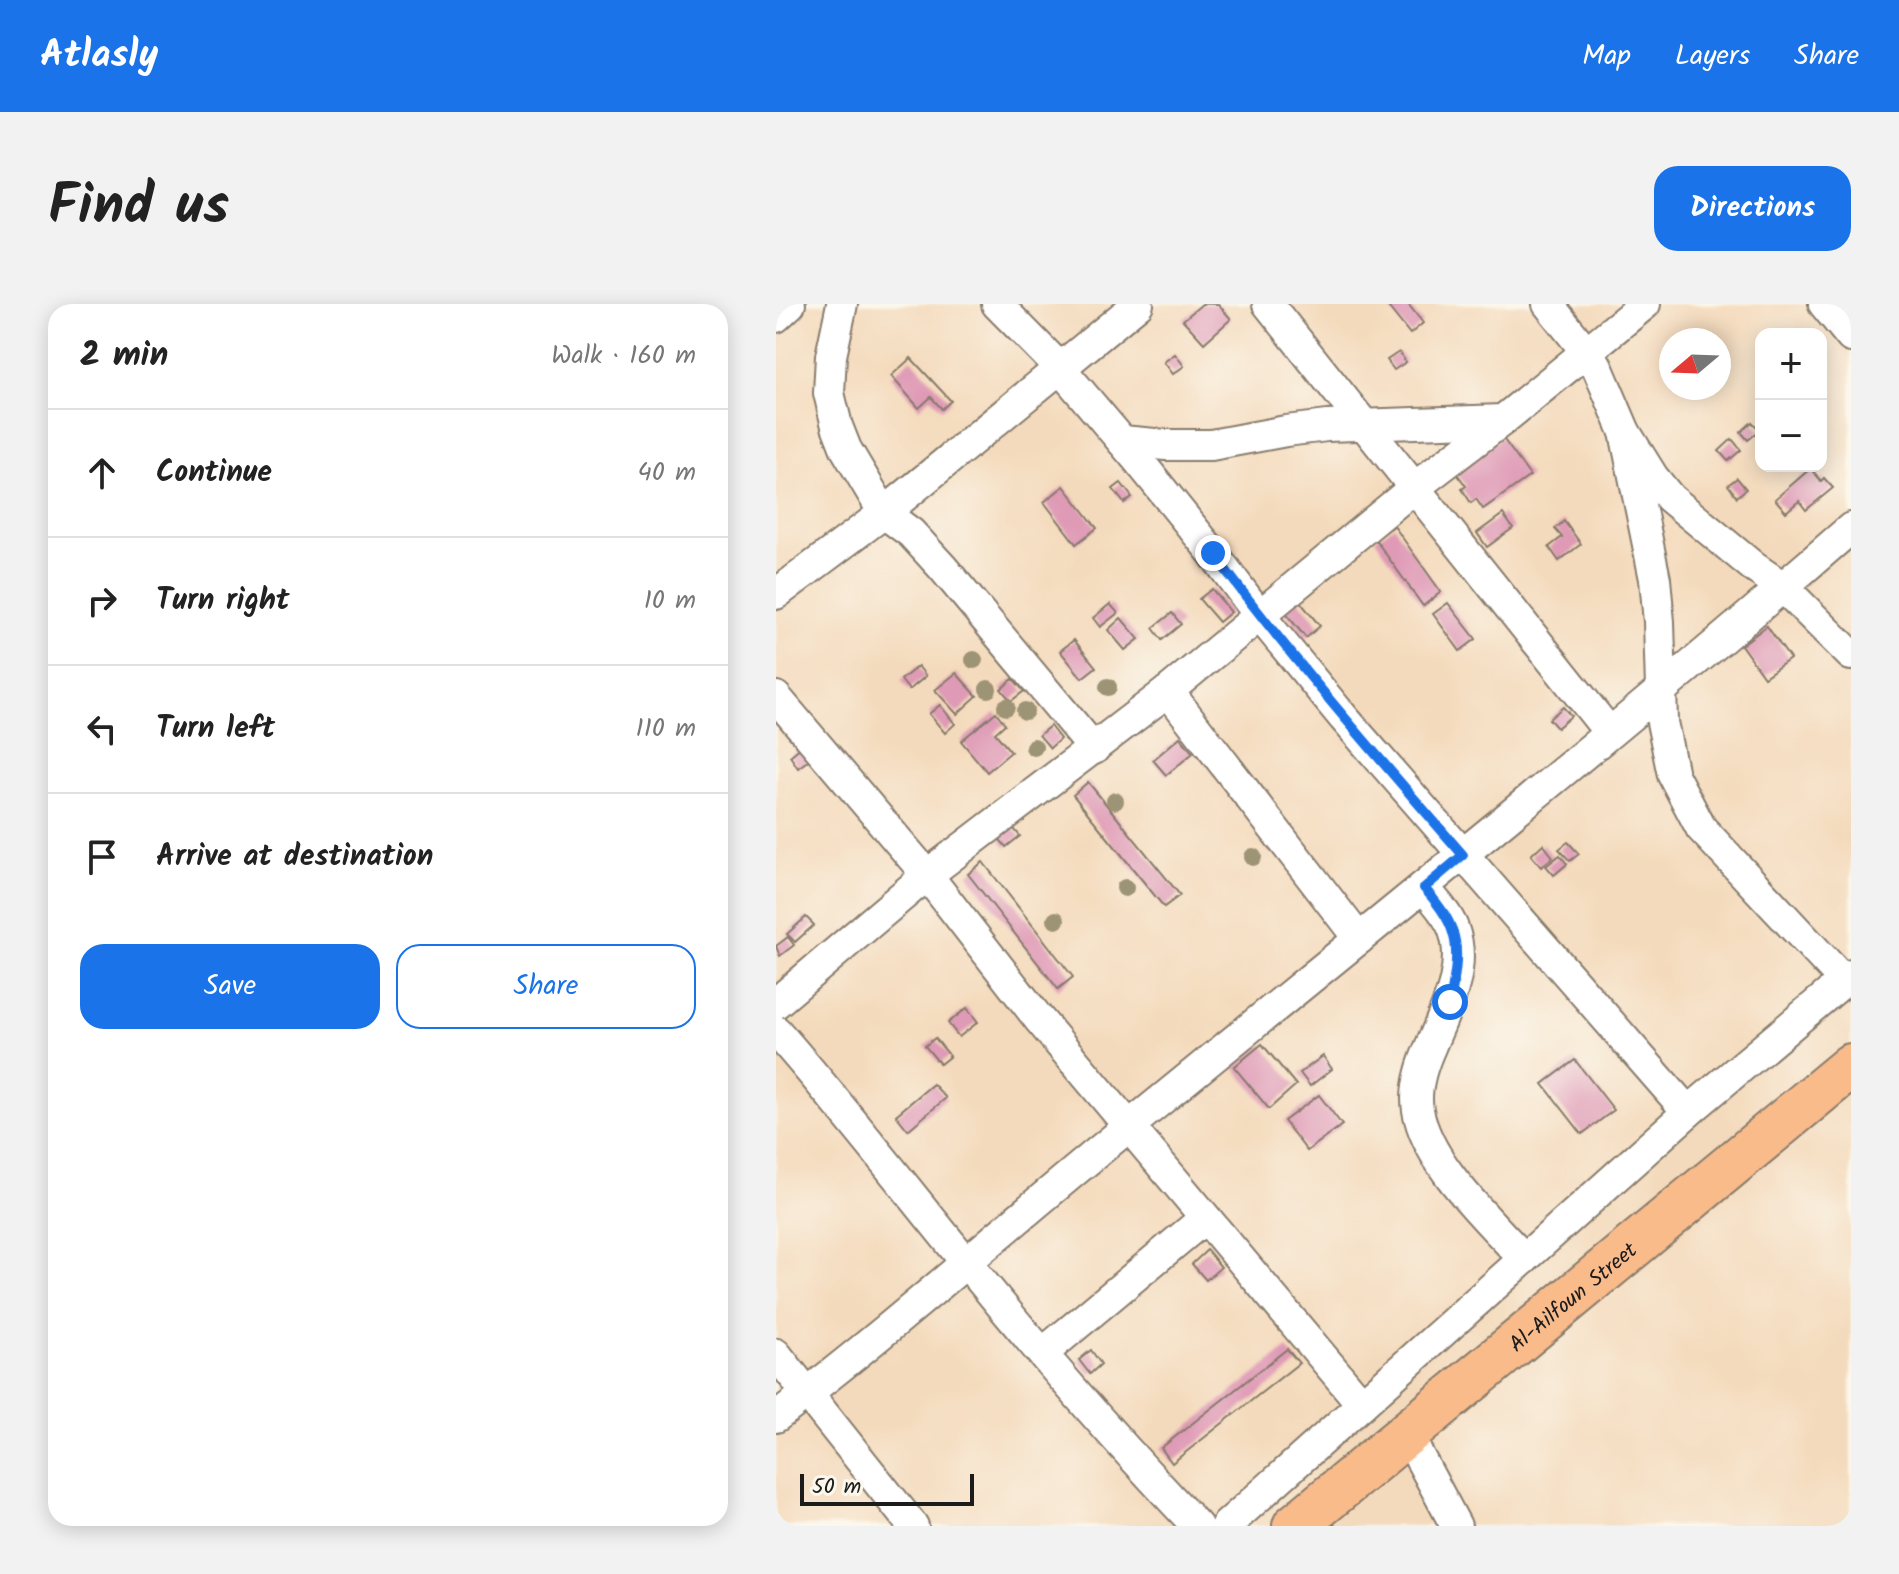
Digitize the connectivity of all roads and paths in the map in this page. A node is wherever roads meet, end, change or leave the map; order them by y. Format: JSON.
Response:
{"nodes":[{"id":1,"x":790,"y":304,"type":"edge"},
{"id":2,"x":842,"y":304,"type":"edge"},
{"id":3,"x":997,"y":304,"type":"edge"},
{"id":4,"x":1138,"y":304,"type":"edge"},
{"id":5,"x":1268,"y":304,"type":"edge"},
{"id":6,"x":1548,"y":304,"type":"edge"},
{"id":7,"x":1645,"y":304,"type":"edge"},
{"id":8,"x":1824,"y":304,"type":"edge"},
{"id":9,"x":776,"y":317,"type":"edge"},
{"id":10,"x":1851,"y":337,"type":"edge"},
{"id":11,"x":1588,"y":353,"type":"junction"},
{"id":12,"x":1060,"y":368,"type":"junction"},
{"id":13,"x":1503,"y":420,"type":"junction"},
{"id":14,"x":1361,"y":423,"type":"junction"},
{"id":15,"x":1625,"y":432,"type":"junction"},
{"id":16,"x":1122,"y":441,"type":"junction"},
{"id":17,"x":1414,"y":488,"type":"junction"},
{"id":18,"x":884,"y":513,"type":"junction"},
{"id":19,"x":1851,"y":528,"type":"edge"},
{"id":20,"x":1783,"y":587,"type":"junction"},
{"id":21,"x":776,"y":594,"type":"edge"},
{"id":22,"x":1260,"y":616,"type":"junction"},
{"id":23,"x":1851,"y":655,"type":"edge"},
{"id":24,"x":1168,"y":691,"type":"junction"},
{"id":25,"x":1659,"y":692,"type":"junction"},
{"id":26,"x":776,"y":697,"type":"edge"},
{"id":27,"x":1609,"y":732,"type":"junction"},
{"id":28,"x":1094,"y":749,"type":"junction"},
{"id":29,"x":1463,"y":855,"type":"junction"},
{"id":30,"x":927,"y":875,"type":"junction"},
{"id":31,"x":1424,"y":888,"type":"junction"},
{"id":32,"x":1359,"y":939,"type":"junction"},
{"id":33,"x":1848,"y":978,"type":"edge"},
{"id":34,"x":776,"y":1003,"type":"edge"},
{"id":35,"x":776,"y":1031,"type":"edge"},
{"id":36,"x":1851,"y":1066,"type":"edge"},
{"id":37,"x":1688,"y":1112,"type":"junction"},
{"id":38,"x":1129,"y":1126,"type":"junction"},
{"id":39,"x":1205,"y":1218,"type":"junction"},
{"id":40,"x":1524,"y":1259,"type":"junction"},
{"id":41,"x":966,"y":1262,"type":"junction"},
{"id":42,"x":1043,"y":1353,"type":"junction"},
{"id":43,"x":776,"y":1354,"type":"edge"},
{"id":44,"x":806,"y":1394,"type":"junction"},
{"id":45,"x":1362,"y":1404,"type":"junction"},
{"id":46,"x":776,"y":1417,"type":"edge"},
{"id":47,"x":1407,"y":1434,"type":"junction"},
{"id":48,"x":913,"y":1526,"type":"edge"},
{"id":49,"x":1197,"y":1526,"type":"edge"},
{"id":50,"x":1226,"y":1526,"type":"edge"},
{"id":51,"x":1295,"y":1526,"type":"edge"},
{"id":52,"x":1456,"y":1526,"type":"edge"}],
"edges":[{"from":1,"to":9,"type":"street"},
{"from":2,"to":18,"type":"street"},
{"from":3,"to":12,"type":"street"},
{"from":4,"to":12,"type":"street"},
{"from":5,"to":14,"type":"street"},
{"from":6,"to":11,"type":"street"},
{"from":7,"to":11,"type":"street"},
{"from":8,"to":10,"type":"street"},
{"from":11,"to":13,"type":"street"},
{"from":11,"to":15,"type":"street"},
{"from":12,"to":16,"type":"street"},
{"from":12,"to":18,"type":"street"},
{"from":13,"to":14,"type":"street"},
{"from":13,"to":17,"type":"street"},
{"from":14,"to":16,"type":"street"},
{"from":14,"to":17,"type":"street"},
{"from":15,"to":20,"type":"street"},
{"from":15,"to":25,"type":"street"},
{"from":16,"to":22,"type":"street"},
{"from":17,"to":22,"type":"street"},
{"from":17,"to":27,"type":"street"},
{"from":18,"to":21,"type":"street"},
{"from":18,"to":28,"type":"street"},
{"from":19,"to":20,"type":"street"},
{"from":20,"to":23,"type":"street"},
{"from":20,"to":25,"type":"street"},
{"from":22,"to":24,"type":"street"},
{"from":22,"to":29,"type":"street"},
{"from":24,"to":28,"type":"street"},
{"from":24,"to":32,"type":"street"},
{"from":25,"to":27,"type":"street"},
{"from":25,"to":33,"type":"street"},
{"from":26,"to":30,"type":"street"},
{"from":27,"to":29,"type":"street"},
{"from":28,"to":30,"type":"street"},
{"from":29,"to":31,"type":"street"},
{"from":29,"to":37,"type":"street"},
{"from":30,"to":34,"type":"street"},
{"from":30,"to":38,"type":"street"},
{"from":31,"to":32,"type":"street"},
{"from":31,"to":40,"type":"street"},
{"from":32,"to":38,"type":"street"},
{"from":33,"to":37,"type":"street"},
{"from":35,"to":41,"type":"street"},
{"from":36,"to":47,"type":"highway","name":"Al-Ailfoun Street"},
{"from":37,"to":40,"type":"street"},
{"from":38,"to":39,"type":"street"},
{"from":38,"to":41,"type":"street"},
{"from":39,"to":42,"type":"street"},
{"from":39,"to":45,"type":"street"},
{"from":40,"to":45,"type":"street"},
{"from":41,"to":42,"type":"street"},
{"from":41,"to":44,"type":"street"},
{"from":42,"to":49,"type":"street"},
{"from":43,"to":44,"type":"street"},
{"from":44,"to":46,"type":"street"},
{"from":44,"to":48,"type":"street"},
{"from":45,"to":50,"type":"street"},
{"from":47,"to":51,"type":"highway","name":"Al-Ailfoun Street"},
{"from":47,"to":52,"type":"street"}]}
